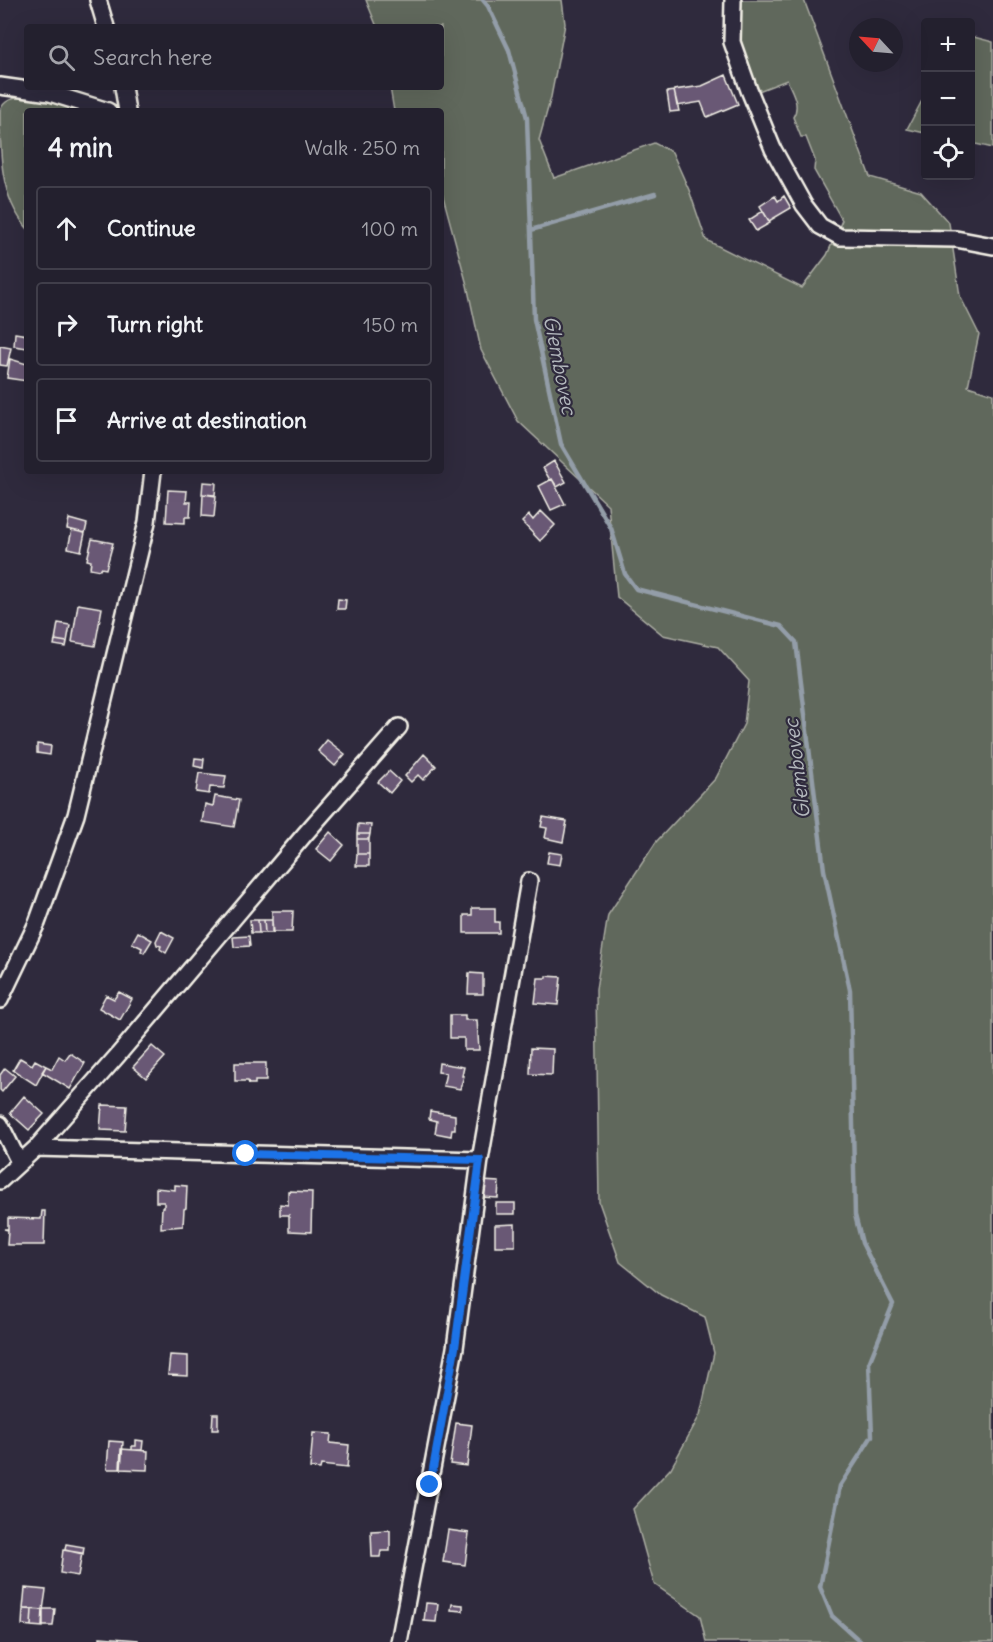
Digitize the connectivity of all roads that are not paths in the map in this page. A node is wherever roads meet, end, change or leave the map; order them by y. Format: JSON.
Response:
{"nodes":[{"id":1,"x":98,"y":0,"type":"edge"},
{"id":2,"x":733,"y":0,"type":"edge"},
{"id":3,"x":105,"y":24,"type":"edge"},
{"id":4,"x":0,"y":86,"type":"edge"},
{"id":5,"x":24,"y":89,"type":"edge"},
{"id":6,"x":29,"y":90,"type":"edge"},
{"id":7,"x":124,"y":90,"type":"edge"},
{"id":8,"x":98,"y":108,"type":"edge"},
{"id":9,"x":126,"y":108,"type":"edge"},
{"id":10,"x":993,"y":246,"type":"edge"},
{"id":11,"x":153,"y":474,"type":"edge"},
{"id":12,"x":399,"y":727,"type":"dead end"},
{"id":13,"x":529,"y":881,"type":"dead end"},
{"id":14,"x":0,"y":1000,"type":"edge"},
{"id":15,"x":0,"y":1124,"type":"edge"},
{"id":16,"x":36,"y":1148,"type":"junction"},
{"id":17,"x":480,"y":1160,"type":"junction"},
{"id":18,"x":19,"y":1162,"type":"junction"},
{"id":19,"x":0,"y":1181,"type":"edge"},
{"id":20,"x":399,"y":1642,"type":"edge"}],
"edges":[{"from":1,"to":3,"type":"street"},
{"from":2,"to":10,"type":"street"},
{"from":4,"to":5,"type":"street"},
{"from":6,"to":8,"type":"street"},
{"from":7,"to":9,"type":"street"},
{"from":11,"to":14,"type":"street"},
{"from":12,"to":16,"type":"street"},
{"from":13,"to":17,"type":"street"},
{"from":15,"to":18,"type":"street"},
{"from":16,"to":17,"type":"street"},
{"from":16,"to":18,"type":"street"},
{"from":17,"to":20,"type":"street"},
{"from":18,"to":19,"type":"street"}]}
